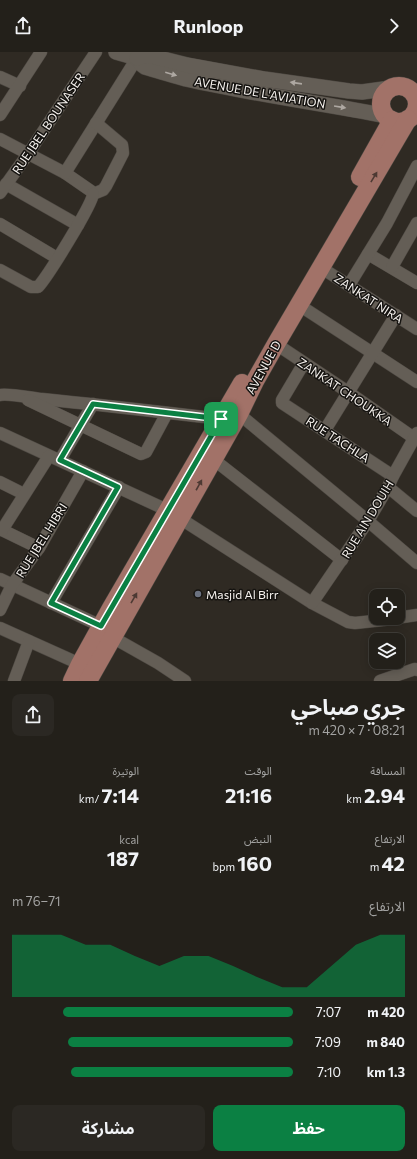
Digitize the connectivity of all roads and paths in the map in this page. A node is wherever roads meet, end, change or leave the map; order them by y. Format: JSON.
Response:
{"nodes":[{"id":1,"x":41,"y":52,"type":"edge"},
{"id":2,"x":96,"y":52,"type":"edge"},
{"id":3,"x":116,"y":52,"type":"edge"},
{"id":4,"x":137,"y":58,"type":"junction"},
{"id":5,"x":0,"y":77,"type":"edge"},
{"id":6,"x":20,"y":86,"type":"junction"},
{"id":7,"x":391,"y":88,"type":"junction"},
{"id":8,"x":416,"y":95,"type":"edge"},
{"id":9,"x":0,"y":115,"type":"edge"},
{"id":10,"x":403,"y":117,"type":"edge"},
{"id":11,"x":96,"y":123,"type":"junction"},
{"id":12,"x":0,"y":139,"type":"edge"},
{"id":13,"x":28,"y":154,"type":"junction"},
{"id":14,"x":417,"y":166,"type":"edge"},
{"id":15,"x":65,"y":173,"type":"junction"},
{"id":16,"x":3,"y":188,"type":"edge"},
{"id":17,"x":93,"y":194,"type":"junction"},
{"id":18,"x":417,"y":223,"type":"edge"},
{"id":19,"x":0,"y":224,"type":"edge"},
{"id":20,"x":78,"y":225,"type":"junction"},
{"id":21,"x":368,"y":254,"type":"junction"},
{"id":22,"x":57,"y":258,"type":"junction"},
{"id":23,"x":320,"y":267,"type":"junction"},
{"id":24,"x":392,"y":267,"type":"junction"},
{"id":25,"x":0,"y":270,"type":"edge"},
{"id":26,"x":417,"y":283,"type":"edge"},
{"id":27,"x":349,"y":285,"type":"junction"},
{"id":28,"x":299,"y":305,"type":"junction"},
{"id":29,"x":396,"y":315,"type":"junction"},
{"id":30,"x":417,"y":329,"type":"edge"},
{"id":31,"x":276,"y":344,"type":"junction"},
{"id":32,"x":372,"y":353,"type":"junction"},
{"id":33,"x":304,"y":363,"type":"junction"},
{"id":34,"x":417,"y":382,"type":"edge"},
{"id":35,"x":348,"y":392,"type":"junction"},
{"id":36,"x":0,"y":395,"type":"edge"},
{"id":37,"x":22,"y":397,"type":"junction"},
{"id":38,"x":93,"y":404,"type":"junction"},
{"id":39,"x":167,"y":413,"type":"junction"},
{"id":40,"x":239,"y":414,"type":"junction"},
{"id":41,"x":221,"y":419,"type":"junction"},
{"id":42,"x":80,"y":426,"type":"junction"},
{"id":43,"x":324,"y":430,"type":"junction"},
{"id":44,"x":0,"y":433,"type":"edge"},
{"id":45,"x":416,"y":435,"type":"edge"},
{"id":46,"x":55,"y":458,"type":"junction"},
{"id":47,"x":213,"y":459,"type":"junction"},
{"id":48,"x":83,"y":471,"type":"junction"},
{"id":49,"x":393,"y":476,"type":"junction"},
{"id":50,"x":0,"y":482,"type":"edge"},
{"id":51,"x":118,"y":487,"type":"junction"},
{"id":52,"x":388,"y":487,"type":"junction"},
{"id":53,"x":24,"y":494,"type":"junction"},
{"id":54,"x":417,"y":511,"type":"edge"},
{"id":55,"x":174,"y":514,"type":"junction"},
{"id":56,"x":368,"y":521,"type":"junction"},
{"id":57,"x":1,"y":529,"type":"edge"},
{"id":58,"x":39,"y":548,"type":"junction"},
{"id":59,"x":342,"y":560,"type":"junction"},
{"id":60,"x":417,"y":563,"type":"edge"},
{"id":61,"x":0,"y":579,"type":"edge"},
{"id":62,"x":12,"y":585,"type":"junction"},
{"id":63,"x":51,"y":603,"type":"junction"},
{"id":64,"x":312,"y":603,"type":"junction"},
{"id":65,"x":0,"y":610,"type":"edge"},
{"id":66,"x":417,"y":615,"type":"edge"},
{"id":67,"x":0,"y":628,"type":"edge"},
{"id":68,"x":107,"y":632,"type":"junction"},
{"id":69,"x":29,"y":641,"type":"junction"},
{"id":70,"x":80,"y":664,"type":"junction"},
{"id":71,"x":417,"y":670,"type":"edge"},
{"id":72,"x":14,"y":681,"type":"edge"},
{"id":73,"x":72,"y":681,"type":"edge"},
{"id":74,"x":88,"y":681,"type":"edge"},
{"id":75,"x":185,"y":681,"type":"edge"},
{"id":76,"x":380,"y":681,"type":"edge"}],
"edges":[{"from":1,"to":6,"type":"street"},
{"from":2,"to":13,"type":"street","name":"RUE JBEL BOUNASER"},
{"from":3,"to":4,"type":"street","name":"AVENUE DE L'AVIATION"},
{"from":7,"to":4,"type":"street","name":"AVENUE DE L'AVIATION","one_way":true},
{"from":4,"to":10,"type":"street","name":"AVENUE DE L'AVIATION","one_way":true},
{"from":4,"to":11,"type":"street"},
{"from":5,"to":6,"type":"street"},
{"from":6,"to":9,"type":"street"},
{"from":7,"to":8,"type":"main road"},
{"from":7,"to":10,"type":"main road"},
{"from":8,"to":10,"type":"main road"},
{"from":23,"to":10,"type":"main road","name":"AVENUE D","one_way":true},
{"from":10,"to":41,"type":"main road","name":"AVENUE D"},
{"from":11,"to":15,"type":"street"},
{"from":11,"to":17,"type":"street"},
{"from":12,"to":13,"type":"street"},
{"from":13,"to":15,"type":"street"},
{"from":13,"to":16,"type":"street","name":"RUE JBEL BOUNASER"},
{"from":14,"to":21,"type":"street"},
{"from":15,"to":17,"type":"street"},
{"from":16,"to":20,"type":"street"},
{"from":17,"to":20,"type":"street"},
{"from":18,"to":24,"type":"street"},
{"from":19,"to":22,"type":"street"},
{"from":20,"to":22,"type":"street"},
{"from":21,"to":24,"type":"street"},
{"from":21,"to":27,"type":"street"},
{"from":22,"to":25,"type":"street"},
{"from":23,"to":27,"type":"street","name":"ZANKAT NIRA"},
{"from":23,"to":28,"type":"main road","name":"AVENUE D"},
{"from":24,"to":26,"type":"street"},
{"from":27,"to":29,"type":"street","name":"ZANKAT NIRA"},
{"from":28,"to":31,"type":"main road","name":"AVENUE D"},
{"from":28,"to":32,"type":"street"},
{"from":29,"to":30,"type":"street","name":"ZANKAT NIRA"},
{"from":29,"to":32,"type":"street"},
{"from":31,"to":33,"type":"street","name":"ZANKAT CHOUKKA"},
{"from":31,"to":40,"type":"main road","name":"AVENUE D"},
{"from":32,"to":34,"type":"street"},
{"from":32,"to":35,"type":"street"},
{"from":33,"to":35,"type":"street","name":"ZANKAT CHOUKKA"},
{"from":33,"to":43,"type":"street","name":"RUE TACHLA"},
{"from":35,"to":43,"type":"street"},
{"from":35,"to":45,"type":"street","name":"ZANKAT CHOUKKA"},
{"from":36,"to":37,"type":"street"},
{"from":37,"to":38,"type":"street"},
{"from":37,"to":42,"type":"street"},
{"from":38,"to":39,"type":"street"},
{"from":38,"to":42,"type":"street"},
{"from":39,"to":41,"type":"street"},
{"from":39,"to":42,"type":"street"},
{"from":40,"to":47,"type":"main road","name":"AVENUE D"},
{"from":40,"to":56,"type":"street"},
{"from":41,"to":55,"type":"main road","name":"AVENUE D"},
{"from":42,"to":46,"type":"street"},
{"from":43,"to":49,"type":"street","name":"RUE TACHLA"},
{"from":44,"to":46,"type":"street"},
{"from":45,"to":49,"type":"street","name":"RUE AIN DOUIH"},
{"from":46,"to":48,"type":"street"},
{"from":46,"to":53,"type":"street"},
{"from":55,"to":47,"type":"main road","name":"AVENUE D","one_way":true},
{"from":47,"to":59,"type":"street"},
{"from":48,"to":51,"type":"street"},
{"from":48,"to":58,"type":"street","name":"RUE JBEL HIBRI"},
{"from":49,"to":52,"type":"street","name":"RUE AIN DOUIH"},
{"from":50,"to":53,"type":"street"},
{"from":51,"to":55,"type":"street"},
{"from":51,"to":63,"type":"street"},
{"from":52,"to":54,"type":"street"},
{"from":52,"to":56,"type":"street","name":"RUE AIN DOUIH"},
{"from":53,"to":57,"type":"street"},
{"from":55,"to":64,"type":"street"},
{"from":55,"to":68,"type":"main road","name":"AVENUE D"},
{"from":56,"to":59,"type":"street","name":"RUE AIN DOUIH"},
{"from":56,"to":60,"type":"street"},
{"from":57,"to":58,"type":"street"},
{"from":58,"to":62,"type":"street","name":"RUE JBEL HIBRI"},
{"from":59,"to":64,"type":"street","name":"RUE AIN DOUIH"},
{"from":61,"to":62,"type":"street"},
{"from":62,"to":63,"type":"street"},
{"from":62,"to":65,"type":"street","name":"RUE JBEL HIBRI"},
{"from":63,"to":68,"type":"street"},
{"from":64,"to":66,"type":"street"},
{"from":67,"to":69,"type":"street"},
{"from":68,"to":70,"type":"main road","name":"AVENUE D"},
{"from":68,"to":74,"type":"main road","name":"AVENUE D"},
{"from":68,"to":75,"type":"street"},
{"from":69,"to":70,"type":"street"},
{"from":69,"to":72,"type":"street"},
{"from":70,"to":73,"type":"main road","name":"AVENUE D"},
{"from":71,"to":76,"type":"street"}]}
